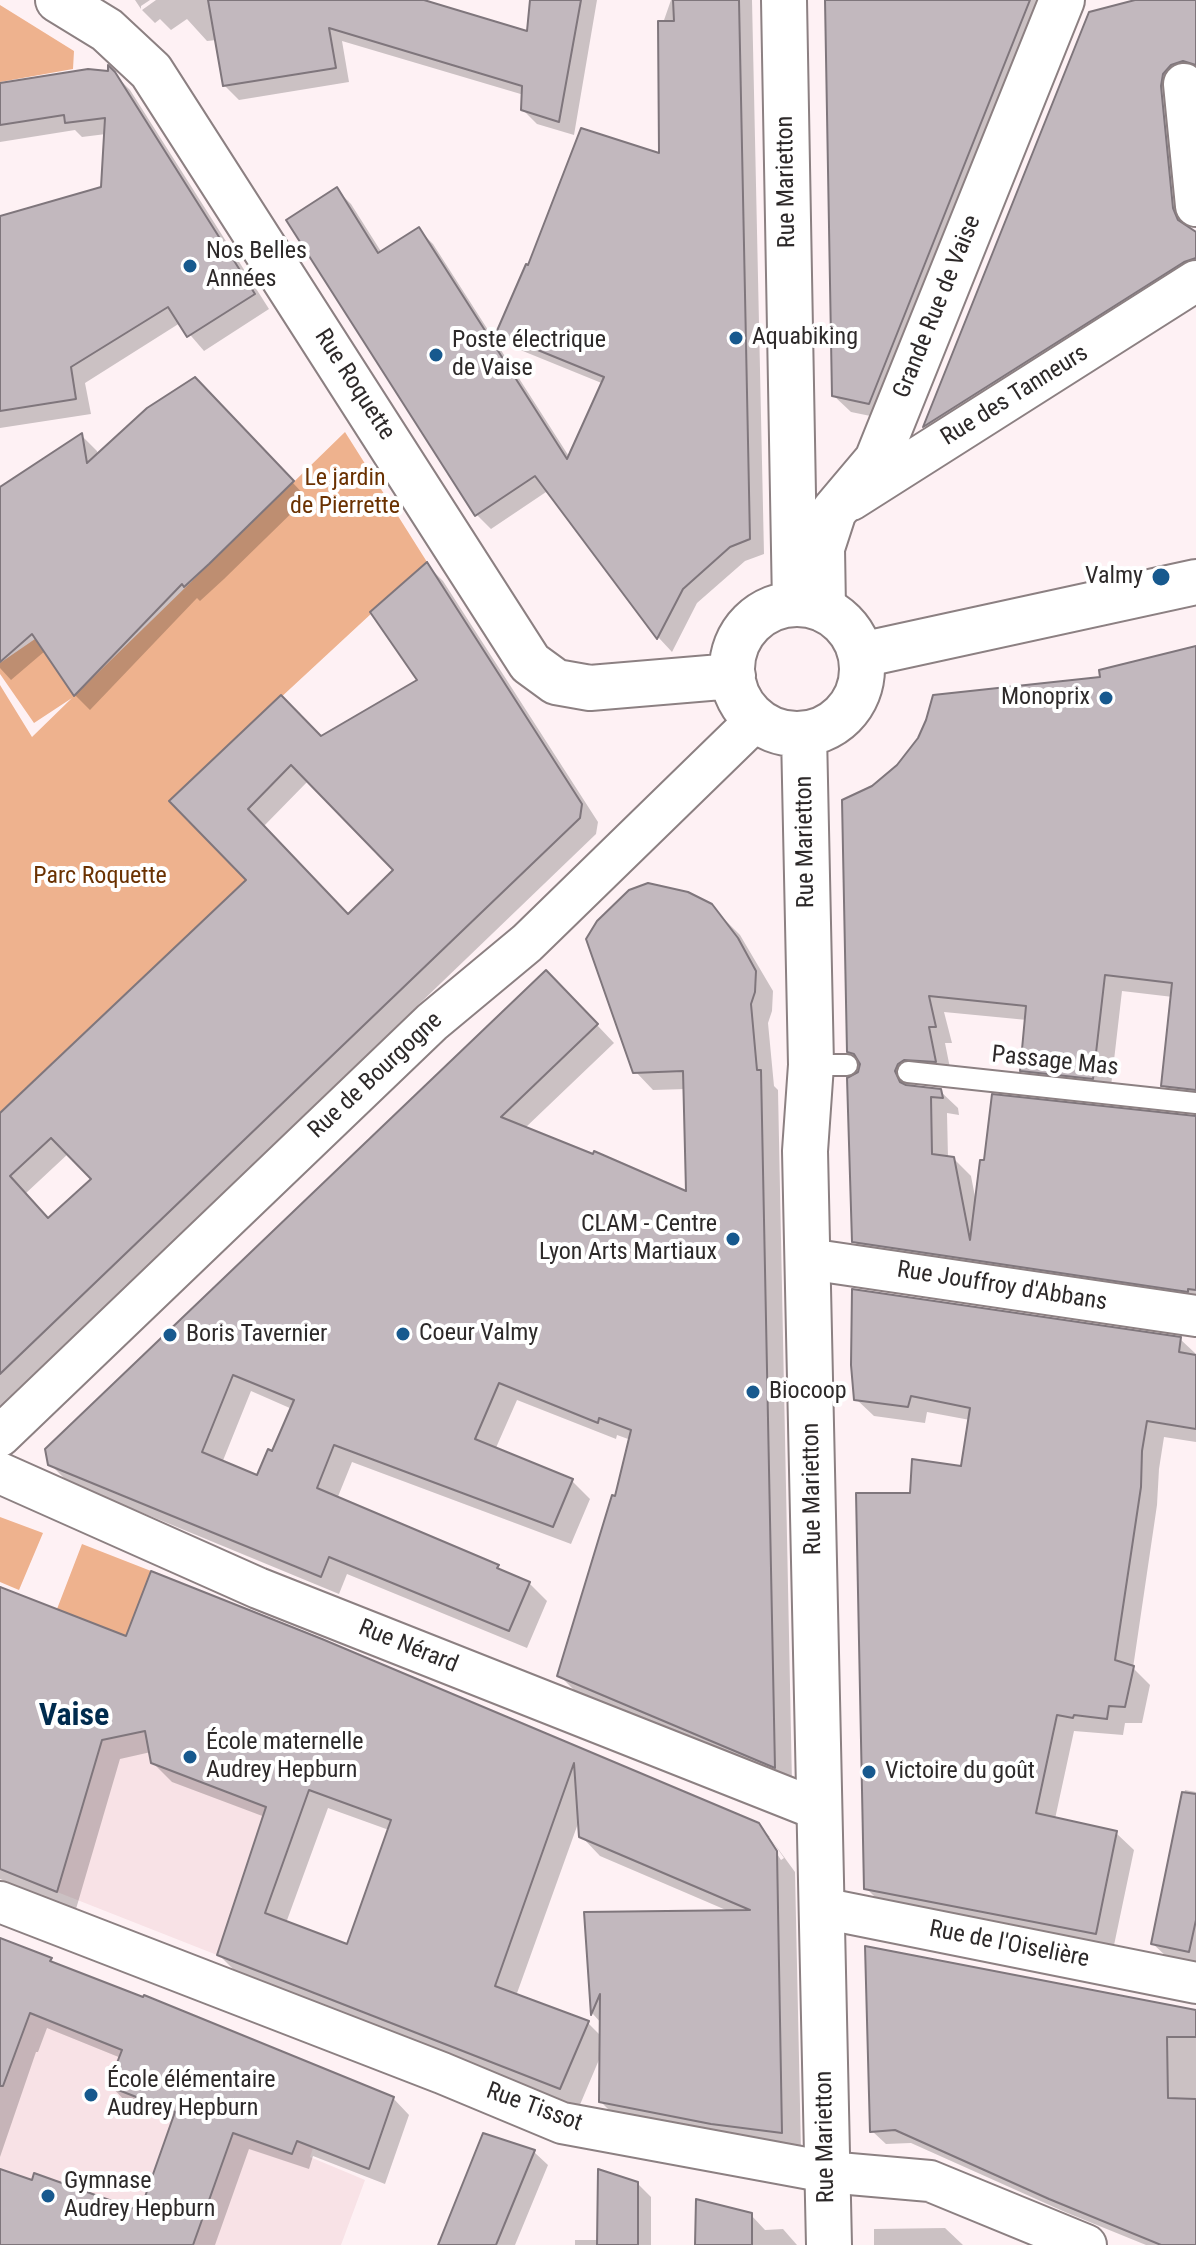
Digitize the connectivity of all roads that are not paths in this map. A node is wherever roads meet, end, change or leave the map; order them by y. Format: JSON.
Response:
{"nodes":[{"id":1,"x":784,"y":0,"type":"edge"},
{"id":2,"x":1062,"y":0,"type":"edge"},
{"id":3,"x":64,"y":2,"type":"edge"},
{"id":4,"x":1184,"y":84,"type":"dead end"},
{"id":5,"x":1196,"y":206,"type":"edge"},
{"id":6,"x":1196,"y":281,"type":"edge"},
{"id":7,"x":834,"y":511,"type":"junction"},
{"id":8,"x":1196,"y":582,"type":"edge"},
{"id":9,"x":809,"y":606,"type":"junction"},
{"id":10,"x":861,"y":655,"type":"junction"},
{"id":11,"x":733,"y":676,"type":"junction"},
{"id":12,"x":756,"y":720,"type":"junction"},
{"id":13,"x":804,"y":734,"type":"junction"},
{"id":14,"x":908,"y":1072,"type":"dead end"},
{"id":15,"x":1196,"y":1103,"type":"edge"},
{"id":16,"x":808,"y":1259,"type":"junction"},
{"id":17,"x":1196,"y":1316,"type":"edge"},
{"id":18,"x":0,"y":1436,"type":"edge"},
{"id":19,"x":0,"y":1473,"type":"edge"},
{"id":20,"x":819,"y":1810,"type":"junction"},
{"id":21,"x":0,"y":1902,"type":"edge"},
{"id":22,"x":822,"y":1908,"type":"junction"},
{"id":23,"x":1196,"y":1983,"type":"edge"},
{"id":24,"x":827,"y":2172,"type":"junction"},
{"id":25,"x":829,"y":2245,"type":"edge"},
{"id":26,"x":1086,"y":2245,"type":"edge"}],
"edges":[{"from":1,"to":9,"type":"main road","name":"Rue Marietton"},
{"from":2,"to":7,"type":"main road","name":"Grande Rue de Vaise"},
{"from":3,"to":11,"type":"main road","name":"Rue Roquette"},
{"from":4,"to":5,"type":"street"},
{"from":6,"to":7,"type":"street","name":"Rue des Tanneurs"},
{"from":7,"to":9,"type":"main road","name":"Grande Rue de Vaise"},
{"from":8,"to":10,"type":"main road"},
{"from":9,"to":10,"type":"main road"},
{"from":9,"to":11,"type":"main road"},
{"from":10,"to":13,"type":"main road"},
{"from":11,"to":12,"type":"main road"},
{"from":12,"to":13,"type":"main road"},
{"from":12,"to":18,"type":"street","name":"Rue de Bourgogne"},
{"from":13,"to":16,"type":"main road","name":"Rue Marietton"},
{"from":14,"to":15,"type":"lane","name":"Passage Mas"},
{"from":16,"to":17,"type":"street","name":"Rue Jouffroy d'Abbans"},
{"from":16,"to":20,"type":"main road","name":"Rue Marietton"},
{"from":19,"to":20,"type":"street","name":"Rue Nérard"},
{"from":20,"to":22,"type":"main road","name":"Rue Marietton"},
{"from":21,"to":24,"type":"street","name":"Rue Tissot"},
{"from":22,"to":23,"type":"street","name":"Rue de l'Oiselière"},
{"from":22,"to":24,"type":"main road","name":"Rue Marietton"},
{"from":24,"to":25,"type":"main road","name":"Rue Marietton"},
{"from":24,"to":26,"type":"street","name":"Rue Tissot"}]}
